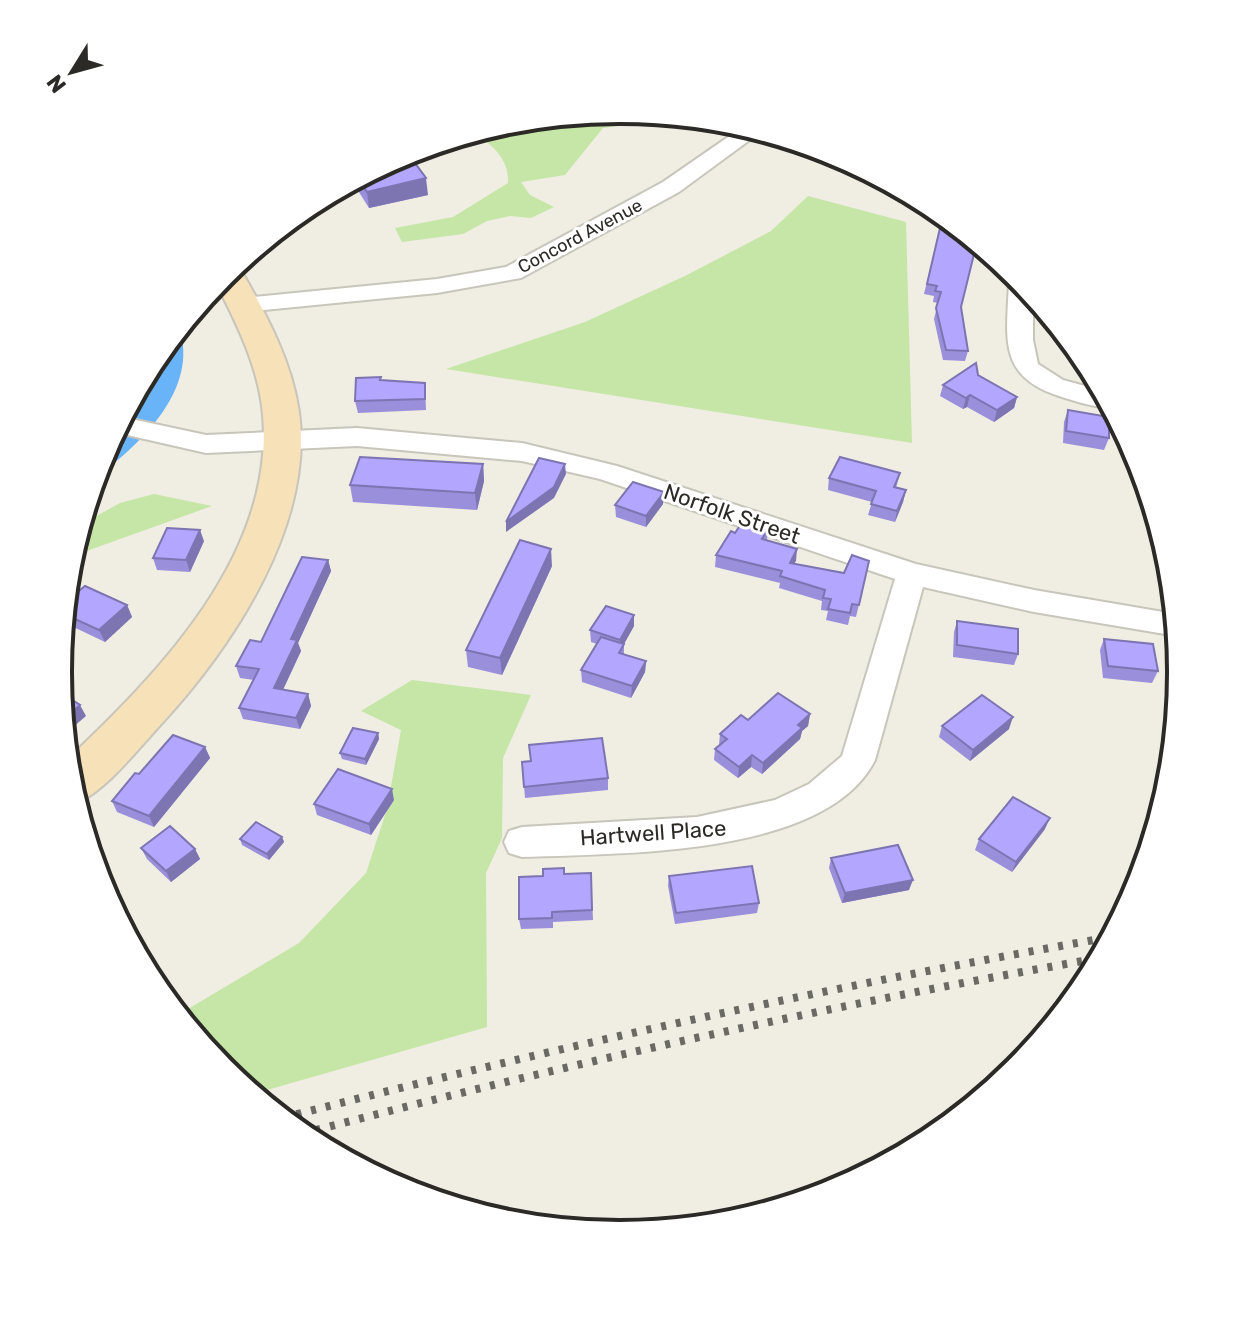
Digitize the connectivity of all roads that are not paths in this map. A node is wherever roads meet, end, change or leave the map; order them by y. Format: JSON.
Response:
{"nodes":[{"id":1,"x":740,"y":138,"type":"edge"},
{"id":2,"x":233,"y":284,"type":"edge"},
{"id":3,"x":1021,"y":300,"type":"edge"},
{"id":4,"x":244,"y":305,"type":"junction"},
{"id":5,"x":1094,"y":398,"type":"edge"},
{"id":6,"x":129,"y":428,"type":"edge"},
{"id":7,"x":283,"y":440,"type":"junction"},
{"id":8,"x":912,"y":574,"type":"junction"},
{"id":9,"x":1165,"y":623,"type":"edge"},
{"id":10,"x":82,"y":774,"type":"edge"},
{"id":11,"x":522,"y":842,"type":"dead end"}],
"edges":[{"from":1,"to":4,"type":"street","name":"Concord Avenue"},
{"from":2,"to":4,"type":"main road"},
{"from":3,"to":5,"type":"street"},
{"from":4,"to":7,"type":"main road"},
{"from":6,"to":7,"type":"street","name":"Norfolk Street"},
{"from":7,"to":8,"type":"street","name":"Norfolk Street"},
{"from":7,"to":10,"type":"main road"},
{"from":8,"to":9,"type":"street","name":"Norfolk Street"},
{"from":8,"to":11,"type":"street","name":"Hartwell Place"}]}
